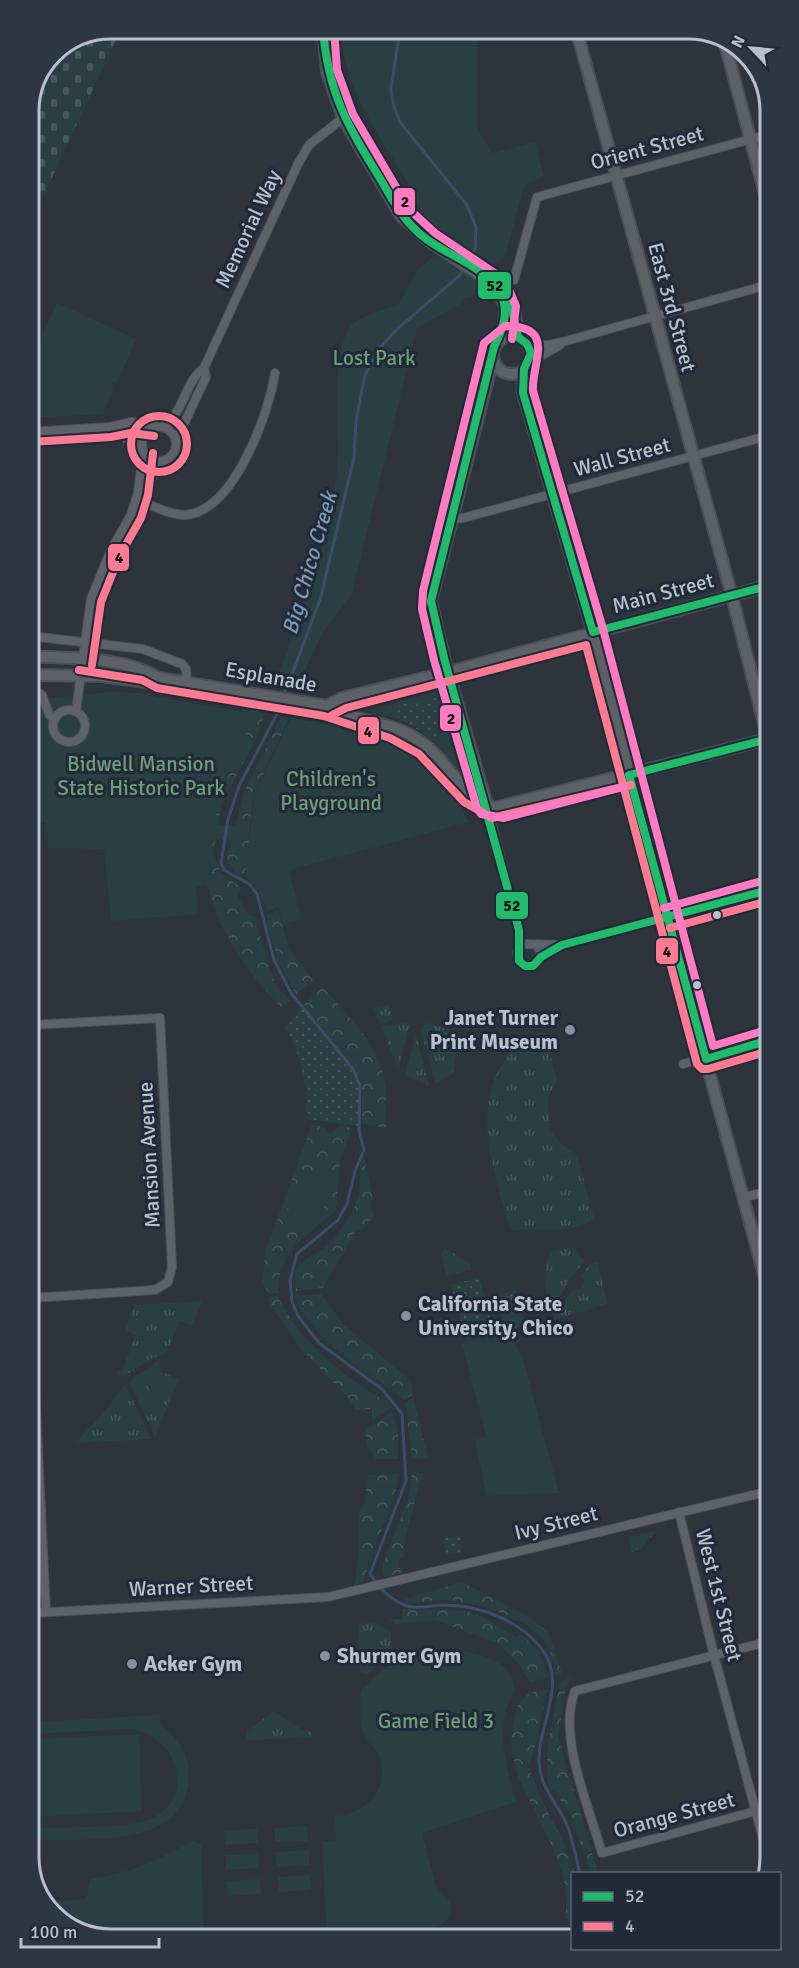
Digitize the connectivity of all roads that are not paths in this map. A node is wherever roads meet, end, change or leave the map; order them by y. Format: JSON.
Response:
{"nodes":[{"id":1,"x":324,"y":39,"type":"edge"},
{"id":2,"x":579,"y":39,"type":"edge"},
{"id":3,"x":734,"y":78,"type":"edge"},
{"id":4,"x":343,"y":118,"type":"junction"},
{"id":5,"x":760,"y":136,"type":"edge"},
{"id":6,"x":749,"y":139,"type":"junction"},
{"id":7,"x":615,"y":174,"type":"junction"},
{"id":8,"x":760,"y":180,"type":"edge"},
{"id":9,"x":482,"y":270,"type":"junction"},
{"id":10,"x":513,"y":280,"type":"dead end"},
{"id":11,"x":760,"y":287,"type":"edge"},
{"id":12,"x":655,"y":315,"type":"junction"},
{"id":13,"x":502,"y":338,"type":"junction"},
{"id":14,"x":523,"y":340,"type":"junction"},
{"id":15,"x":566,"y":341,"type":"junction"},
{"id":16,"x":493,"y":359,"type":"junction"},
{"id":17,"x":526,"y":366,"type":"junction"},
{"id":18,"x":204,"y":368,"type":"junction"},
{"id":19,"x":275,"y":373,"type":"dead end"},
{"id":20,"x":159,"y":427,"type":"junction"},
{"id":21,"x":110,"y":428,"type":"junction"},
{"id":22,"x":39,"y":432,"type":"edge"},
{"id":23,"x":760,"y":438,"type":"edge"},
{"id":24,"x":176,"y":442,"type":"junction"},
{"id":25,"x":142,"y":450,"type":"junction"},
{"id":26,"x":692,"y":457,"type":"junction"},
{"id":27,"x":164,"y":461,"type":"junction"},
{"id":28,"x":554,"y":494,"type":"junction"},
{"id":29,"x":145,"y":503,"type":"junction"},
{"id":30,"x":451,"y":519,"type":"junction"},
{"id":31,"x":110,"y":558,"type":"junction"},
{"id":32,"x":760,"y":588,"type":"edge"},
{"id":33,"x":732,"y":596,"type":"junction"},
{"id":34,"x":593,"y":632,"type":"junction"},
{"id":35,"x":39,"y":637,"type":"edge"},
{"id":36,"x":83,"y":640,"type":"junction"},
{"id":37,"x":39,"y":657,"type":"edge"},
{"id":38,"x":81,"y":660,"type":"junction"},
{"id":39,"x":449,"y":672,"type":"junction"},
{"id":40,"x":39,"y":675,"type":"edge"},
{"id":41,"x":80,"y":675,"type":"junction"},
{"id":42,"x":159,"y":678,"type":"junction"},
{"id":43,"x":187,"y":683,"type":"junction"},
{"id":44,"x":39,"y":693,"type":"edge"},
{"id":45,"x":327,"y":706,"type":"junction"},
{"id":46,"x":760,"y":707,"type":"edge"},
{"id":47,"x":76,"y":711,"type":"junction"},
{"id":48,"x":54,"y":720,"type":"junction"},
{"id":49,"x":760,"y":741,"type":"edge"},
{"id":50,"x":629,"y":775,"type":"junction"},
{"id":51,"x":487,"y":805,"type":"junction"},
{"id":52,"x":760,"y":892,"type":"edge"},
{"id":53,"x":667,"y":918,"type":"junction"},
{"id":54,"x":562,"y":945,"type":"junction"},
{"id":55,"x":521,"y":946,"type":"junction"},
{"id":56,"x":537,"y":946,"type":"junction"},
{"id":57,"x":540,"y":957,"type":"junction"},
{"id":58,"x":39,"y":1025,"type":"edge"},
{"id":59,"x":760,"y":1042,"type":"edge"},
{"id":60,"x":705,"y":1059,"type":"junction"},
{"id":61,"x":683,"y":1064,"type":"dead end"},
{"id":62,"x":760,"y":1193,"type":"edge"},
{"id":63,"x":744,"y":1197,"type":"junction"},
{"id":64,"x":760,"y":1258,"type":"edge"},
{"id":65,"x":39,"y":1297,"type":"edge"},
{"id":66,"x":39,"y":1462,"type":"edge"},
{"id":67,"x":760,"y":1493,"type":"edge"},
{"id":68,"x":679,"y":1512,"type":"junction"},
{"id":69,"x":353,"y":1591,"type":"joint"},
{"id":70,"x":39,"y":1612,"type":"edge"},
{"id":71,"x":46,"y":1612,"type":"junction"},
{"id":72,"x":760,"y":1644,"type":"edge"},
{"id":73,"x":714,"y":1655,"type":"junction"},
{"id":74,"x":756,"y":1811,"type":"junction"},
{"id":75,"x":760,"y":1826,"type":"edge"}],
"edges":[{"from":1,"to":4,"type":"street"},
{"from":2,"to":7,"type":"street","name":"East 3rd Street"},
{"from":3,"to":6,"type":"street"},
{"from":4,"to":9,"type":"street"},
{"from":4,"to":18,"type":"street","name":"Memorial Way"},
{"from":5,"to":6,"type":"street","name":"Orient Street"},
{"from":6,"to":7,"type":"street","name":"Orient Street"},
{"from":6,"to":8,"type":"street"},
{"from":7,"to":10,"type":"street","name":"Orient Street"},
{"from":7,"to":12,"type":"street","name":"East 3rd Street"},
{"from":9,"to":13,"type":"street"},
{"from":9,"to":14,"type":"street"},
{"from":11,"to":12,"type":"street"},
{"from":12,"to":15,"type":"street"},
{"from":12,"to":26,"type":"street","name":"East 3rd Street"},
{"from":13,"to":14,"type":"street"},
{"from":13,"to":16,"type":"street"},
{"from":14,"to":15,"type":"street"},
{"from":14,"to":17,"type":"street"},
{"from":15,"to":17,"type":"street"},
{"from":16,"to":17,"type":"street"},
{"from":16,"to":30,"type":"street"},
{"from":17,"to":28,"type":"street"},
{"from":18,"to":20,"type":"street","name":"Memorial Way"},
{"from":18,"to":24,"type":"street","name":"Memorial Way"},
{"from":19,"to":29,"type":"street"},
{"from":20,"to":21,"type":"street"},
{"from":20,"to":24,"type":"street"},
{"from":20,"to":25,"type":"street"},
{"from":21,"to":22,"type":"street"},
{"from":21,"to":25,"type":"street"},
{"from":23,"to":26,"type":"street","name":"Wall Street"},
{"from":24,"to":27,"type":"street"},
{"from":25,"to":27,"type":"street"},
{"from":25,"to":31,"type":"street"},
{"from":26,"to":28,"type":"street","name":"Wall Street"},
{"from":26,"to":33,"type":"street","name":"East 3rd Street"},
{"from":27,"to":29,"type":"street"},
{"from":28,"to":30,"type":"street","name":"Wall Street"},
{"from":28,"to":34,"type":"street"},
{"from":29,"to":31,"type":"street"},
{"from":30,"to":39,"type":"street"},
{"from":31,"to":36,"type":"street"},
{"from":32,"to":33,"type":"street","name":"Main Street"},
{"from":33,"to":34,"type":"street","name":"Main Street"},
{"from":33,"to":46,"type":"street","name":"East 3rd Street"},
{"from":34,"to":39,"type":"street","name":"Main Street"},
{"from":34,"to":50,"type":"street"},
{"from":35,"to":36,"type":"street"},
{"from":36,"to":38,"type":"street"},
{"from":36,"to":43,"type":"street"},
{"from":37,"to":38,"type":"street","name":"Esplanade"},
{"from":38,"to":41,"type":"street"},
{"from":38,"to":42,"type":"street","name":"Esplanade"},
{"from":39,"to":45,"type":"street","name":"Main Street"},
{"from":39,"to":51,"type":"street"},
{"from":40,"to":41,"type":"street","name":"Esplanade"},
{"from":41,"to":42,"type":"street","name":"Esplanade"},
{"from":41,"to":47,"type":"street"},
{"from":42,"to":43,"type":"street","name":"Esplanade"},
{"from":43,"to":45,"type":"street","name":"Esplanade"},
{"from":44,"to":48,"type":"street"},
{"from":45,"to":51,"type":"street","name":"Esplanade"},
{"from":47,"to":48,"type":"street"},
{"from":47,"to":48,"type":"street"},
{"from":49,"to":50,"type":"street"},
{"from":50,"to":51,"type":"street"},
{"from":50,"to":53,"type":"street"},
{"from":51,"to":55,"type":"street"},
{"from":52,"to":53,"type":"street"},
{"from":53,"to":54,"type":"street"},
{"from":53,"to":60,"type":"street"},
{"from":54,"to":56,"type":"street"},
{"from":54,"to":57,"type":"street"},
{"from":55,"to":56,"type":"street"},
{"from":55,"to":57,"type":"street"},
{"from":56,"to":57,"type":"street"},
{"from":58,"to":65,"type":"street","name":"Mansion Avenue"},
{"from":59,"to":60,"type":"street"},
{"from":60,"to":61,"type":"street"},
{"from":60,"to":63,"type":"street"},
{"from":62,"to":63,"type":"street"},
{"from":63,"to":64,"type":"street"},
{"from":66,"to":71,"type":"street"},
{"from":67,"to":68,"type":"street","name":"Ivy Street"},
{"from":68,"to":69,"type":"street","name":"Ivy Street"},
{"from":68,"to":73,"type":"street","name":"West 1st Street"},
{"from":69,"to":71,"type":"street","name":"Warner Street"},
{"from":70,"to":71,"type":"street","name":"Warner Street"},
{"from":72,"to":73,"type":"street"},
{"from":73,"to":74,"type":"street","name":"West 1st Street"},
{"from":73,"to":74,"type":"street","name":"Orange Street"},
{"from":74,"to":75,"type":"street","name":"West 1st Street"}]}
